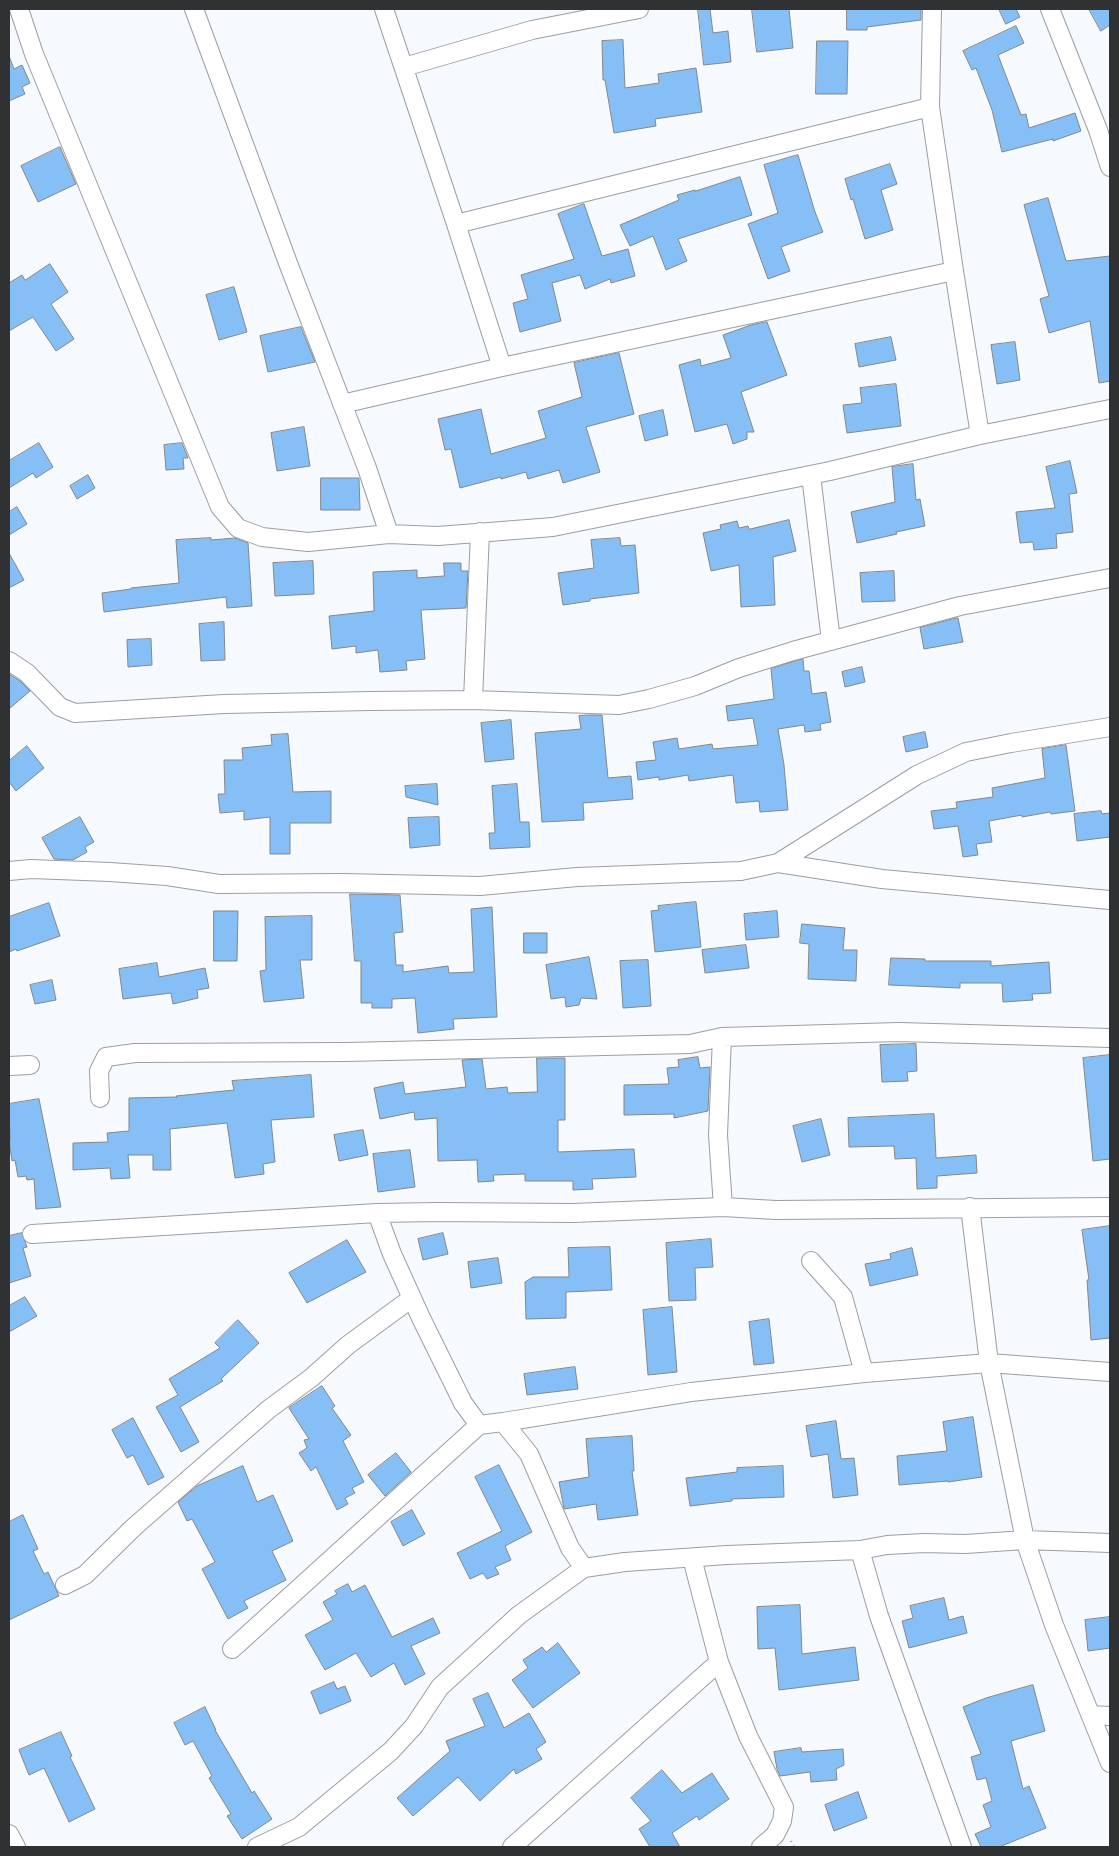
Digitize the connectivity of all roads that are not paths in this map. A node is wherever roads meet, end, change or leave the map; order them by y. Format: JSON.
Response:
{"nodes":[{"id":1,"x":19,"y":9,"type":"edge"},
{"id":2,"x":194,"y":9,"type":"edge"},
{"id":3,"x":384,"y":9,"type":"edge"},
{"id":4,"x":639,"y":9,"type":"edge"},
{"id":5,"x":932,"y":9,"type":"edge"},
{"id":6,"x":1050,"y":9,"type":"edge"},
{"id":7,"x":404,"y":66,"type":"junction"},
{"id":8,"x":930,"y":107,"type":"junction"},
{"id":9,"x":1110,"y":167,"type":"edge"},
{"id":10,"x":456,"y":224,"type":"junction"},
{"id":11,"x":954,"y":271,"type":"junction"},
{"id":12,"x":502,"y":367,"type":"junction"},
{"id":13,"x":342,"y":404,"type":"junction"},
{"id":14,"x":1110,"y":409,"type":"edge"},
{"id":15,"x":980,"y":435,"type":"junction"},
{"id":16,"x":811,"y":475,"type":"junction"},
{"id":17,"x":480,"y":532,"type":"junction"},
{"id":18,"x":389,"y":534,"type":"junction"},
{"id":19,"x":1110,"y":578,"type":"edge"},
{"id":20,"x":831,"y":641,"type":"junction"},
{"id":21,"x":9,"y":661,"type":"edge"},
{"id":22,"x":473,"y":700,"type":"junction"},
{"id":23,"x":1110,"y":728,"type":"edge"},
{"id":24,"x":778,"y":863,"type":"junction"},
{"id":25,"x":9,"y":872,"type":"edge"},
{"id":26,"x":1110,"y":900,"type":"edge"},
{"id":27,"x":722,"y":1037,"type":"junction"},
{"id":28,"x":1110,"y":1038,"type":"edge"},
{"id":29,"x":30,"y":1064,"type":"dead end"},
{"id":30,"x":9,"y":1066,"type":"edge"},
{"id":31,"x":100,"y":1098,"type":"dead end"},
{"id":32,"x":723,"y":1207,"type":"junction"},
{"id":33,"x":970,"y":1207,"type":"junction"},
{"id":34,"x":1110,"y":1207,"type":"edge"},
{"id":35,"x":377,"y":1213,"type":"junction"},
{"id":36,"x":32,"y":1234,"type":"dead end"},
{"id":37,"x":811,"y":1261,"type":"dead end"},
{"id":38,"x":412,"y":1298,"type":"junction"},
{"id":39,"x":989,"y":1363,"type":"junction"},
{"id":40,"x":1110,"y":1372,"type":"edge"},
{"id":41,"x":864,"y":1373,"type":"junction"},
{"id":42,"x":503,"y":1422,"type":"junction"},
{"id":43,"x":479,"y":1425,"type":"junction"},
{"id":44,"x":1025,"y":1540,"type":"junction"},
{"id":45,"x":1110,"y":1543,"type":"edge"},
{"id":46,"x":860,"y":1550,"type":"junction"},
{"id":47,"x":692,"y":1558,"type":"junction"},
{"id":48,"x":584,"y":1568,"type":"junction"},
{"id":49,"x":65,"y":1585,"type":"dead end"},
{"id":50,"x":232,"y":1648,"type":"dead end"},
{"id":51,"x":719,"y":1662,"type":"junction"},
{"id":52,"x":1091,"y":1715,"type":"junction"},
{"id":53,"x":1110,"y":1716,"type":"edge"},
{"id":54,"x":1110,"y":1763,"type":"edge"},
{"id":55,"x":9,"y":1834,"type":"edge"},
{"id":56,"x":16,"y":1847,"type":"edge"},
{"id":57,"x":257,"y":1847,"type":"edge"},
{"id":58,"x":512,"y":1847,"type":"edge"},
{"id":59,"x":762,"y":1847,"type":"edge"},
{"id":60,"x":962,"y":1847,"type":"edge"}],
"edges":[{"from":1,"to":18,"type":"street"},
{"from":2,"to":13,"type":"street"},
{"from":3,"to":7,"type":"street"},
{"from":4,"to":7,"type":"street"},
{"from":5,"to":8,"type":"street"},
{"from":6,"to":9,"type":"street"},
{"from":7,"to":10,"type":"street"},
{"from":8,"to":10,"type":"street"},
{"from":8,"to":11,"type":"street"},
{"from":10,"to":12,"type":"street"},
{"from":11,"to":12,"type":"street"},
{"from":11,"to":15,"type":"street"},
{"from":12,"to":13,"type":"street"},
{"from":13,"to":18,"type":"street"},
{"from":14,"to":15,"type":"street"},
{"from":15,"to":16,"type":"street"},
{"from":16,"to":17,"type":"street"},
{"from":16,"to":20,"type":"street"},
{"from":17,"to":18,"type":"street"},
{"from":17,"to":22,"type":"street"},
{"from":19,"to":20,"type":"street"},
{"from":20,"to":22,"type":"street"},
{"from":21,"to":22,"type":"street"},
{"from":23,"to":24,"type":"street"},
{"from":24,"to":25,"type":"street"},
{"from":24,"to":26,"type":"street"},
{"from":27,"to":28,"type":"street"},
{"from":27,"to":31,"type":"street"},
{"from":27,"to":32,"type":"street"},
{"from":29,"to":30,"type":"street"},
{"from":32,"to":33,"type":"street"},
{"from":32,"to":35,"type":"street"},
{"from":33,"to":34,"type":"street"},
{"from":33,"to":39,"type":"street"},
{"from":35,"to":36,"type":"street"},
{"from":35,"to":38,"type":"street"},
{"from":37,"to":41,"type":"street"},
{"from":38,"to":43,"type":"street"},
{"from":38,"to":49,"type":"street"},
{"from":39,"to":40,"type":"street"},
{"from":39,"to":41,"type":"street"},
{"from":39,"to":44,"type":"street"},
{"from":41,"to":42,"type":"street"},
{"from":42,"to":43,"type":"street"},
{"from":42,"to":48,"type":"street"},
{"from":43,"to":50,"type":"street"},
{"from":44,"to":45,"type":"street"},
{"from":44,"to":46,"type":"street"},
{"from":44,"to":52,"type":"street"},
{"from":46,"to":47,"type":"street"},
{"from":46,"to":60,"type":"street"},
{"from":47,"to":48,"type":"street"},
{"from":47,"to":51,"type":"street"},
{"from":48,"to":57,"type":"street"},
{"from":51,"to":58,"type":"street"},
{"from":51,"to":59,"type":"street"},
{"from":52,"to":53,"type":"street"},
{"from":52,"to":54,"type":"street"},
{"from":55,"to":56,"type":"street"}]}
